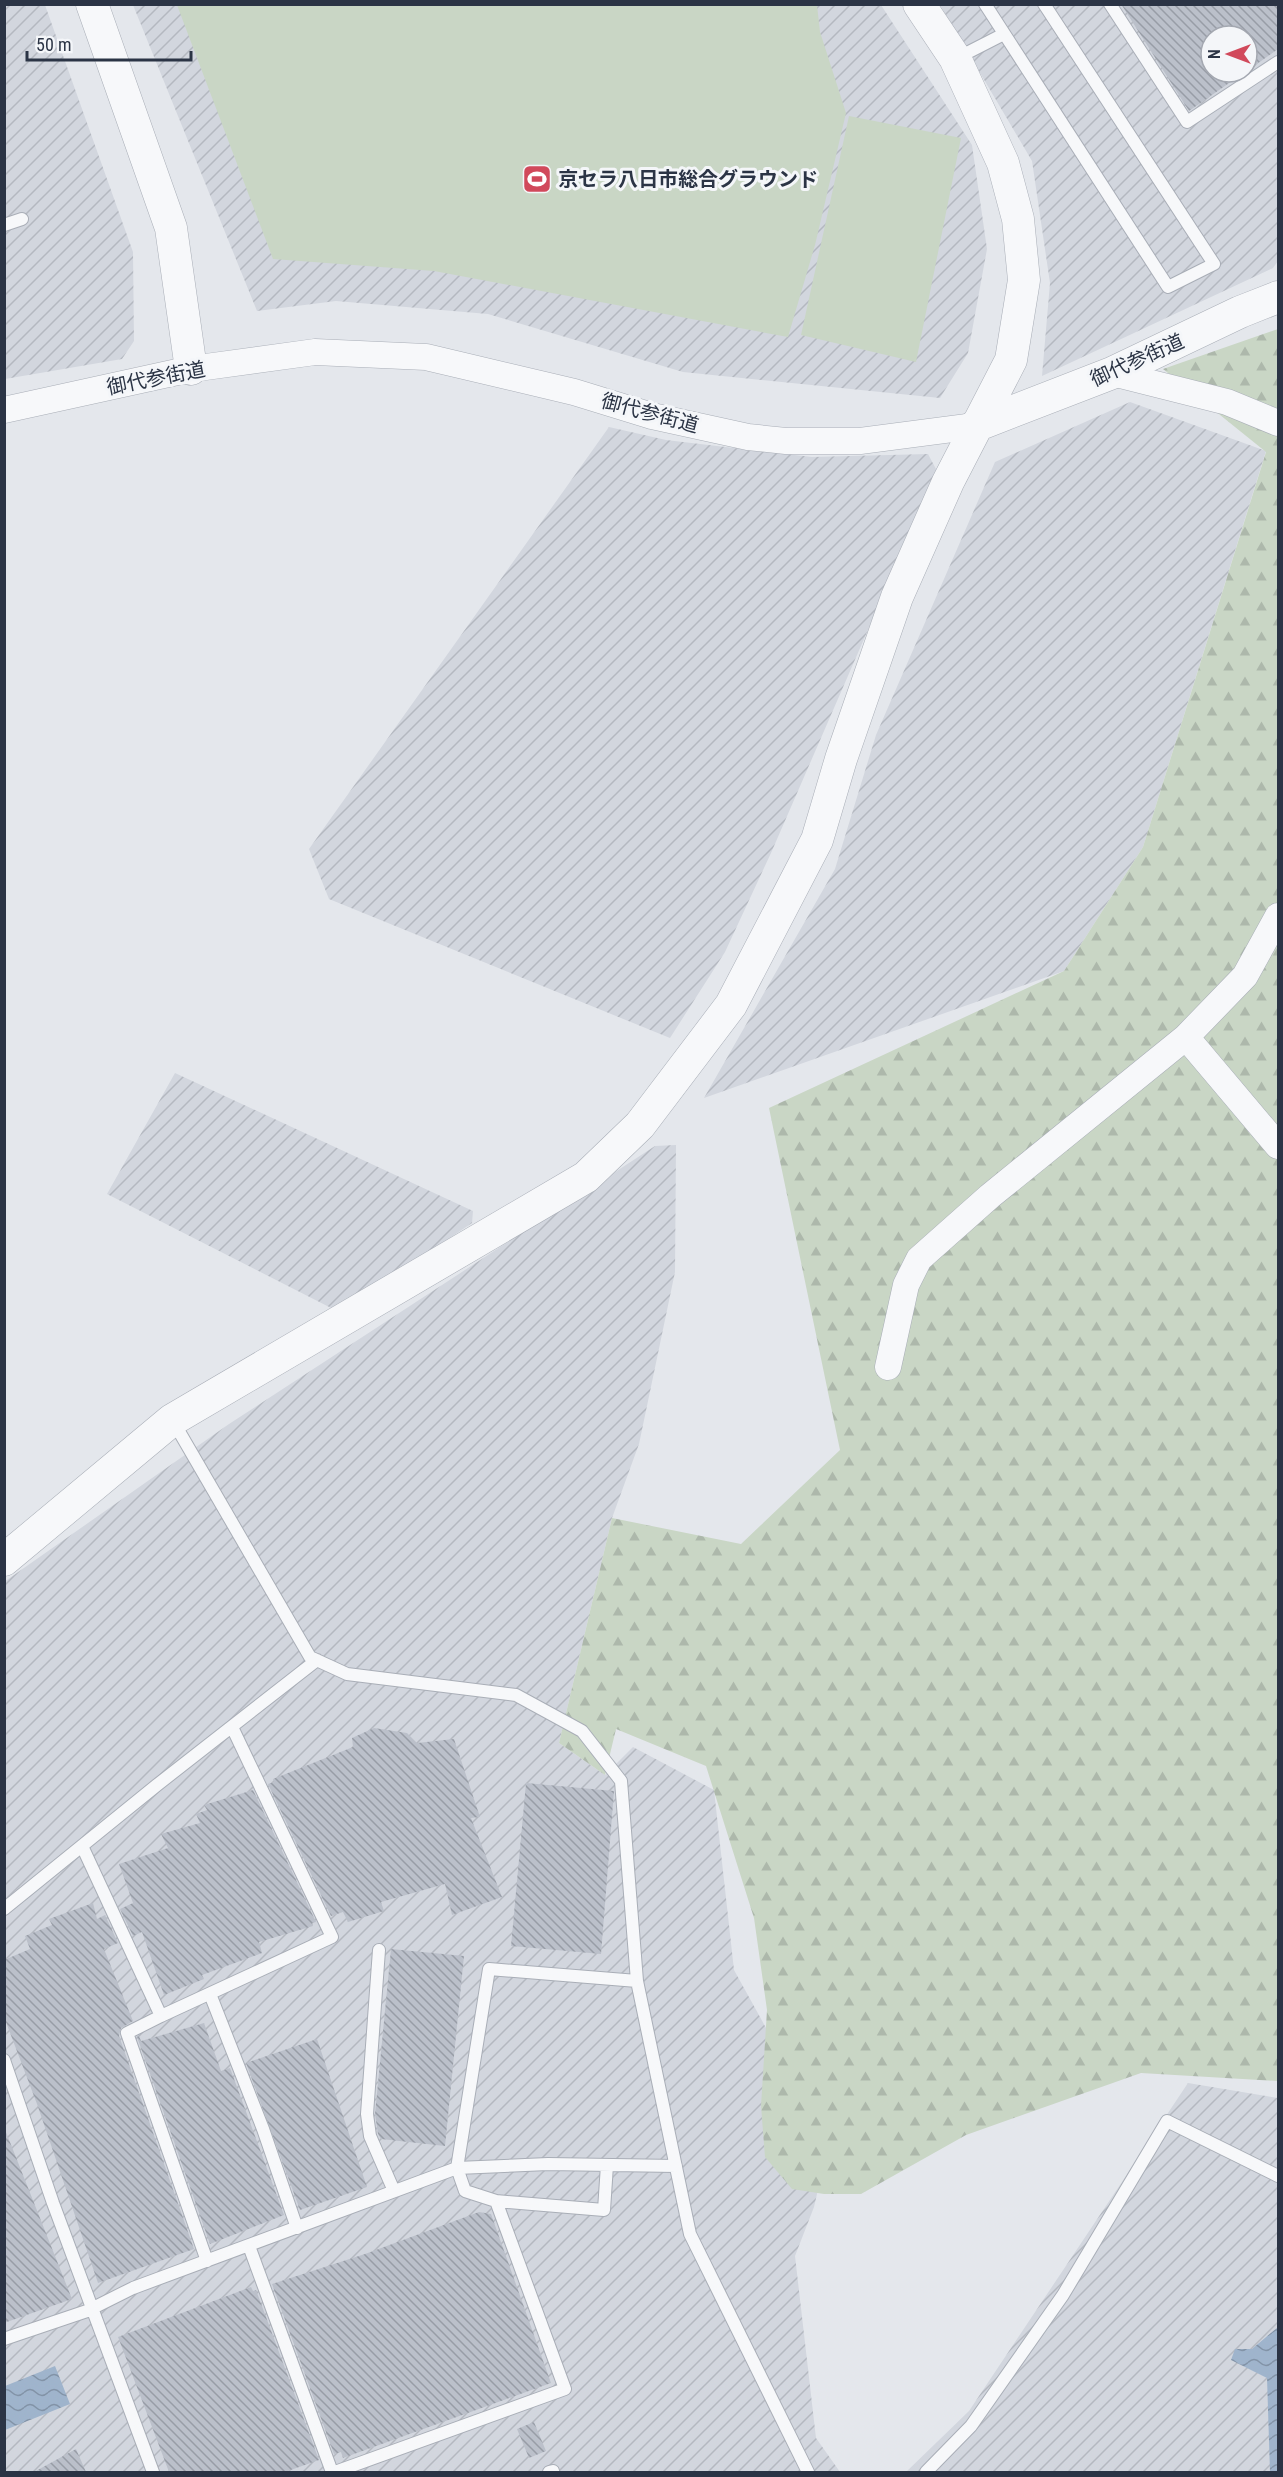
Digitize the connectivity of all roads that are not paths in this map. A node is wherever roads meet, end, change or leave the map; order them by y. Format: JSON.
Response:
{"nodes":[{"id":1,"x":92,"y":4,"type":"edge"},
{"id":2,"x":919,"y":4,"type":"edge"},
{"id":3,"x":985,"y":4,"type":"edge"},
{"id":4,"x":1044,"y":4,"type":"edge"},
{"id":5,"x":1110,"y":4,"type":"edge"},
{"id":6,"x":1004,"y":34,"type":"junction"},
{"id":7,"x":955,"y":58,"type":"junction"},
{"id":8,"x":1278,"y":62,"type":"edge"},
{"id":9,"x":22,"y":219,"type":"dead end"},
{"id":10,"x":4,"y":225,"type":"edge"},
{"id":11,"x":1278,"y":297,"type":"edge"},
{"id":12,"x":191,"y":369,"type":"junction"},
{"id":13,"x":1112,"y":373,"type":"junction"},
{"id":14,"x":4,"y":410,"type":"edge"},
{"id":15,"x":1278,"y":423,"type":"edge"},
{"id":16,"x":975,"y":426,"type":"junction"},
{"id":17,"x":1278,"y":916,"type":"edge"},
{"id":18,"x":1186,"y":1037,"type":"junction"},
{"id":19,"x":1278,"y":1146,"type":"edge"},
{"id":20,"x":888,"y":1367,"type":"dead end"},
{"id":21,"x":172,"y":1420,"type":"junction"},
{"id":22,"x":4,"y":1560,"type":"edge"},
{"id":23,"x":317,"y":1660,"type":"junction"},
{"id":24,"x":232,"y":1726,"type":"junction"},
{"id":25,"x":82,"y":1846,"type":"junction"},
{"id":26,"x":4,"y":1909,"type":"edge"},
{"id":27,"x":380,"y":1950,"type":"dead end"},
{"id":28,"x":637,"y":1981,"type":"junction"},
{"id":29,"x":210,"y":1994,"type":"junction"},
{"id":30,"x":161,"y":2016,"type":"junction"},
{"id":31,"x":4,"y":2060,"type":"edge"},
{"id":32,"x":607,"y":2165,"type":"junction"},
{"id":33,"x":676,"y":2166,"type":"junction"},
{"id":34,"x":457,"y":2168,"type":"junction"},
{"id":35,"x":1278,"y":2176,"type":"edge"},
{"id":36,"x":394,"y":2192,"type":"junction"},
{"id":37,"x":496,"y":2201,"type":"junction"},
{"id":38,"x":297,"y":2228,"type":"junction"},
{"id":39,"x":249,"y":2247,"type":"junction"},
{"id":40,"x":207,"y":2261,"type":"junction"},
{"id":41,"x":93,"y":2308,"type":"junction"},
{"id":42,"x":4,"y":2339,"type":"edge"},
{"id":43,"x":153,"y":2472,"type":"edge"},
{"id":44,"x":333,"y":2472,"type":"edge"},
{"id":45,"x":808,"y":2472,"type":"edge"},
{"id":46,"x":926,"y":2472,"type":"edge"}],
"edges":[{"from":1,"to":12,"type":"street"},
{"from":2,"to":7,"type":"street"},
{"from":3,"to":6,"type":"lane"},
{"from":4,"to":6,"type":"lane"},
{"from":5,"to":8,"type":"lane"},
{"from":6,"to":7,"type":"lane"},
{"from":7,"to":16,"type":"street"},
{"from":9,"to":10,"type":"lane"},
{"from":11,"to":13,"type":"street","name":"御代参街道"},
{"from":12,"to":14,"type":"street","name":"御代参街道"},
{"from":12,"to":16,"type":"street","name":"御代参街道"},
{"from":13,"to":15,"type":"street"},
{"from":13,"to":16,"type":"street","name":"御代参街道"},
{"from":16,"to":21,"type":"street"},
{"from":17,"to":18,"type":"street"},
{"from":18,"to":19,"type":"street"},
{"from":18,"to":20,"type":"street"},
{"from":21,"to":22,"type":"street"},
{"from":21,"to":23,"type":"lane"},
{"from":23,"to":24,"type":"lane"},
{"from":23,"to":28,"type":"lane"},
{"from":24,"to":25,"type":"lane"},
{"from":24,"to":29,"type":"lane"},
{"from":25,"to":26,"type":"lane"},
{"from":25,"to":30,"type":"lane"},
{"from":27,"to":36,"type":"lane"},
{"from":28,"to":33,"type":"lane"},
{"from":28,"to":34,"type":"lane"},
{"from":29,"to":30,"type":"lane"},
{"from":29,"to":38,"type":"lane"},
{"from":30,"to":40,"type":"lane"},
{"from":31,"to":41,"type":"lane"},
{"from":32,"to":33,"type":"lane"},
{"from":32,"to":34,"type":"lane"},
{"from":32,"to":37,"type":"lane"},
{"from":33,"to":45,"type":"lane"},
{"from":34,"to":36,"type":"lane"},
{"from":34,"to":37,"type":"lane"},
{"from":35,"to":46,"type":"lane"},
{"from":36,"to":38,"type":"lane"},
{"from":37,"to":44,"type":"lane"},
{"from":38,"to":39,"type":"lane"},
{"from":39,"to":40,"type":"lane"},
{"from":39,"to":44,"type":"lane"},
{"from":40,"to":41,"type":"lane"},
{"from":41,"to":42,"type":"lane"},
{"from":41,"to":43,"type":"lane"}]}
